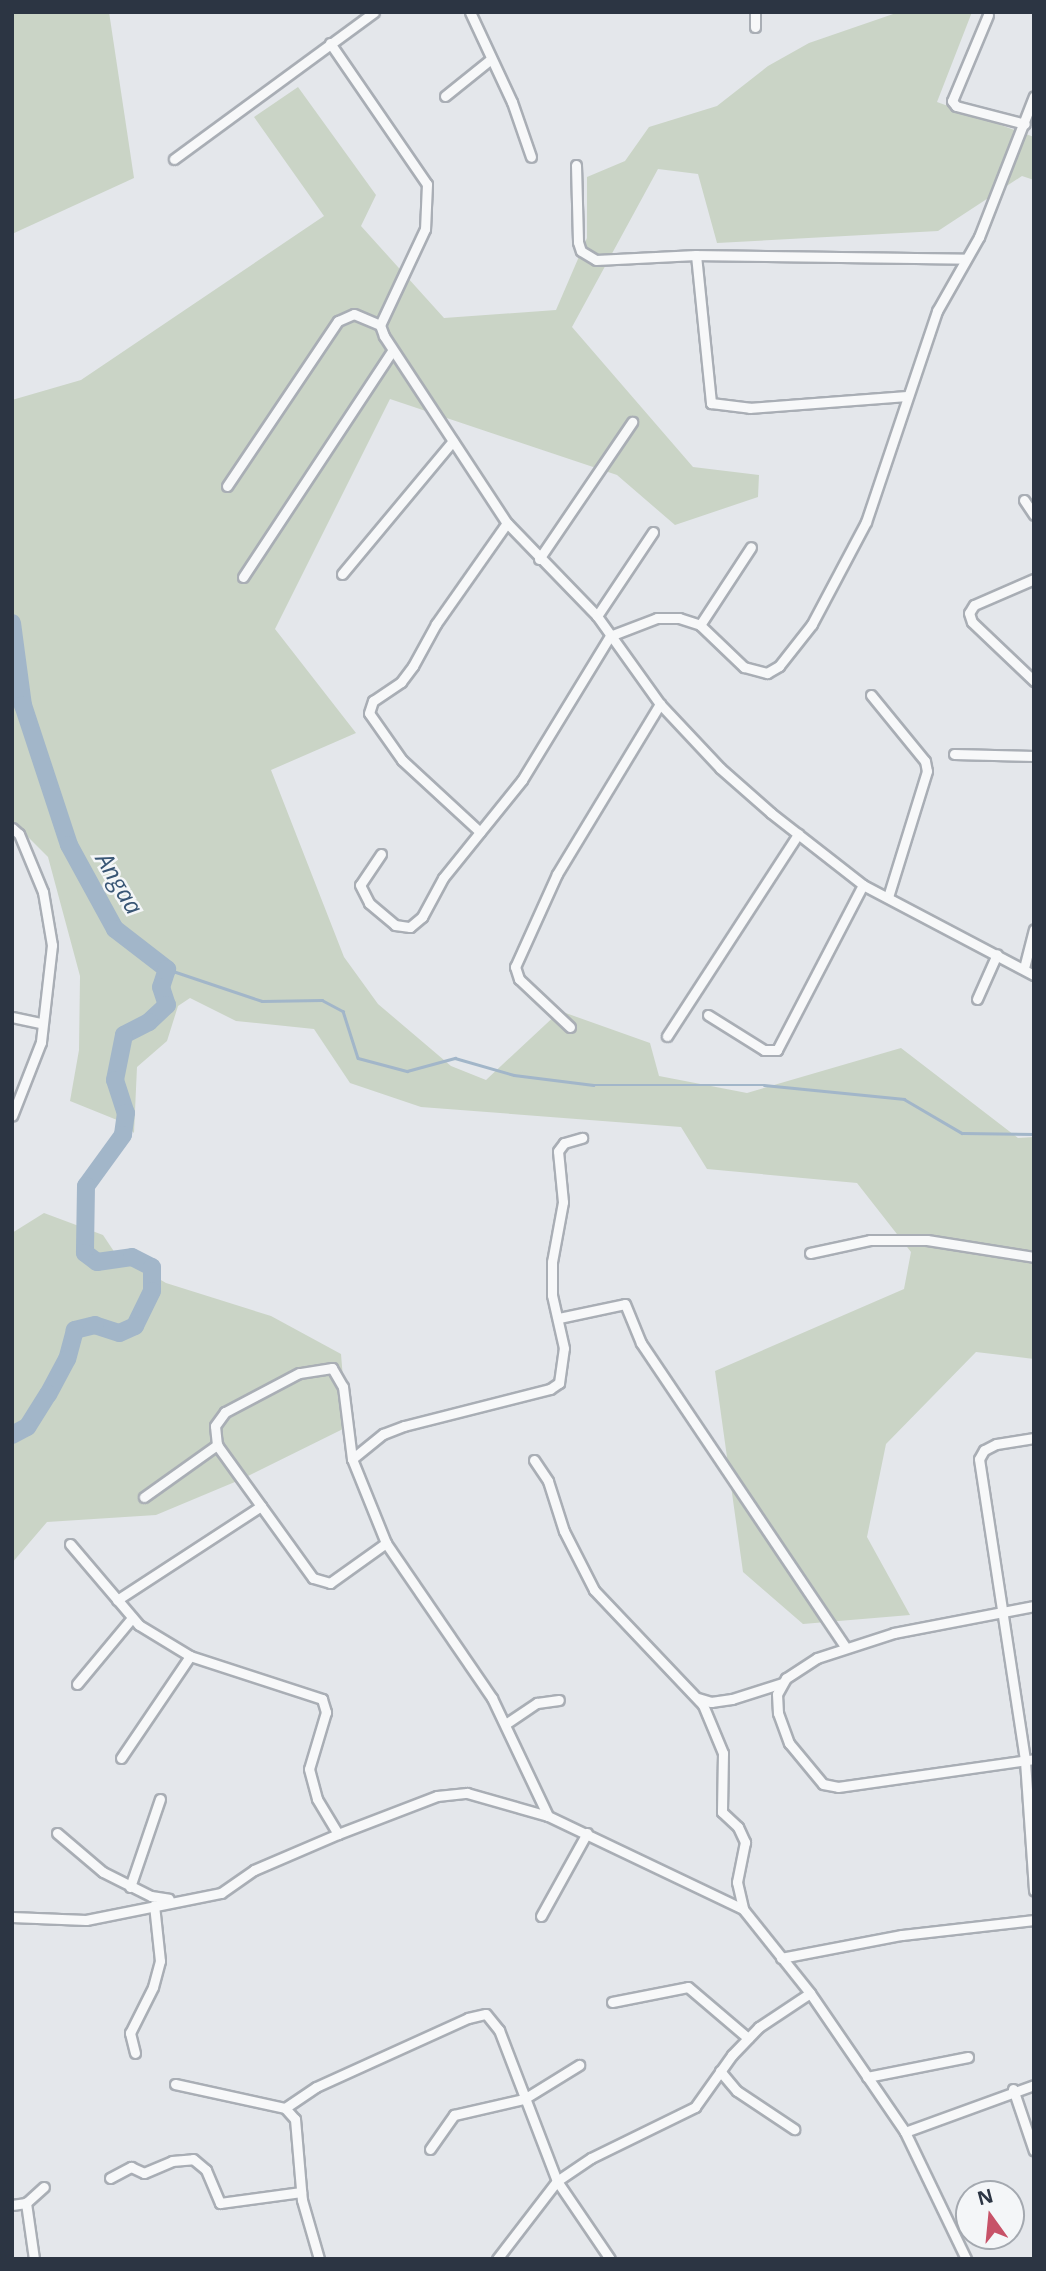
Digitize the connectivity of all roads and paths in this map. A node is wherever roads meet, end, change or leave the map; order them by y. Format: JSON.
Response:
{"nodes":[{"id":1,"x":470,"y":12,"type":"edge"},
{"id":2,"x":755,"y":12,"type":"edge"},
{"id":3,"x":367,"y":14,"type":"edge"},
{"id":4,"x":988,"y":15,"type":"dead end"},
{"id":5,"x":755,"y":27,"type":"dead end"},
{"id":6,"x":330,"y":43,"type":"junction"},
{"id":7,"x":491,"y":59,"type":"junction"},
{"id":8,"x":445,"y":96,"type":"dead end"},
{"id":9,"x":1034,"y":96,"type":"edge"},
{"id":10,"x":1026,"y":124,"type":"junction"},
{"id":11,"x":531,"y":157,"type":"dead end"},
{"id":12,"x":174,"y":159,"type":"dead end"},
{"id":13,"x":576,"y":165,"type":"dead end"},
{"id":14,"x":696,"y":255,"type":"junction"},
{"id":15,"x":967,"y":259,"type":"junction"},
{"id":16,"x":380,"y":325,"type":"junction"},
{"id":17,"x":392,"y":351,"type":"junction"},
{"id":18,"x":906,"y":396,"type":"junction"},
{"id":19,"x":632,"y":422,"type":"dead end"},
{"id":20,"x":453,"y":441,"type":"junction"},
{"id":21,"x":227,"y":486,"type":"dead end"},
{"id":22,"x":1024,"y":500,"type":"dead end"},
{"id":23,"x":1034,"y":516,"type":"edge"},
{"id":24,"x":507,"y":523,"type":"junction"},
{"id":25,"x":653,"y":532,"type":"dead end"},
{"id":26,"x":751,"y":547,"type":"dead end"},
{"id":27,"x":539,"y":559,"type":"junction"},
{"id":28,"x":342,"y":573,"type":"dead end"},
{"id":29,"x":243,"y":577,"type":"dead end"},
{"id":30,"x":1034,"y":579,"type":"edge"},
{"id":31,"x":597,"y":616,"type":"junction"},
{"id":32,"x":700,"y":625,"type":"junction"},
{"id":33,"x":610,"y":636,"type":"junction"},
{"id":34,"x":1034,"y":681,"type":"edge"},
{"id":35,"x":871,"y":695,"type":"dead end"},
{"id":36,"x":660,"y":704,"type":"junction"},
{"id":37,"x":954,"y":754,"type":"dead end"},
{"id":38,"x":1034,"y":756,"type":"edge"},
{"id":39,"x":12,"y":828,"type":"edge"},
{"id":40,"x":480,"y":832,"type":"junction"},
{"id":41,"x":799,"y":834,"type":"junction"},
{"id":42,"x":381,"y":854,"type":"dead end"},
{"id":43,"x":863,"y":885,"type":"junction"},
{"id":44,"x":888,"y":897,"type":"junction"},
{"id":45,"x":1034,"y":929,"type":"edge"},
{"id":46,"x":998,"y":954,"type":"junction"},
{"id":47,"x":1024,"y":968,"type":"junction"},
{"id":48,"x":1034,"y":975,"type":"edge"},
{"id":49,"x":977,"y":999,"type":"dead end"},
{"id":50,"x":708,"y":1016,"type":"dead end"},
{"id":51,"x":12,"y":1017,"type":"edge"},
{"id":52,"x":41,"y":1023,"type":"junction"},
{"id":53,"x":570,"y":1027,"type":"dead end"},
{"id":54,"x":667,"y":1036,"type":"dead end"},
{"id":55,"x":12,"y":1116,"type":"edge"},
{"id":56,"x":582,"y":1138,"type":"dead end"},
{"id":57,"x":810,"y":1253,"type":"dead end"},
{"id":58,"x":1034,"y":1257,"type":"edge"},
{"id":59,"x":559,"y":1318,"type":"junction"},
{"id":60,"x":1034,"y":1438,"type":"edge"},
{"id":61,"x":217,"y":1445,"type":"junction"},
{"id":62,"x":352,"y":1459,"type":"junction"},
{"id":63,"x":534,"y":1460,"type":"dead end"},
{"id":64,"x":144,"y":1497,"type":"dead end"},
{"id":65,"x":261,"y":1506,"type":"junction"},
{"id":66,"x":386,"y":1543,"type":"junction"},
{"id":67,"x":70,"y":1544,"type":"dead end"},
{"id":68,"x":117,"y":1600,"type":"junction"},
{"id":69,"x":1034,"y":1606,"type":"edge"},
{"id":70,"x":1004,"y":1612,"type":"junction"},
{"id":71,"x":132,"y":1618,"type":"junction"},
{"id":72,"x":846,"y":1648,"type":"junction"},
{"id":73,"x":190,"y":1656,"type":"junction"},
{"id":74,"x":783,"y":1683,"type":"junction"},
{"id":75,"x":77,"y":1684,"type":"dead end"},
{"id":76,"x":696,"y":1697,"type":"junction"},
{"id":77,"x":559,"y":1700,"type":"dead end"},
{"id":78,"x":507,"y":1723,"type":"junction"},
{"id":79,"x":121,"y":1758,"type":"dead end"},
{"id":80,"x":1029,"y":1760,"type":"edge"},
{"id":81,"x":160,"y":1799,"type":"dead end"},
{"id":82,"x":548,"y":1816,"type":"junction"},
{"id":83,"x":57,"y":1833,"type":"dead end"},
{"id":84,"x":587,"y":1833,"type":"junction"},
{"id":85,"x":338,"y":1834,"type":"junction"},
{"id":86,"x":130,"y":1887,"type":"junction"},
{"id":87,"x":1034,"y":1891,"type":"edge"},
{"id":88,"x":174,"y":1900,"type":"junction"},
{"id":89,"x":154,"y":1905,"type":"junction"},
{"id":90,"x":743,"y":1909,"type":"junction"},
{"id":91,"x":541,"y":1916,"type":"dead end"},
{"id":92,"x":12,"y":1917,"type":"edge"},
{"id":93,"x":1034,"y":1920,"type":"edge"},
{"id":94,"x":781,"y":1958,"type":"junction"},
{"id":95,"x":810,"y":1993,"type":"junction"},
{"id":96,"x":612,"y":2002,"type":"dead end"},
{"id":97,"x":748,"y":2038,"type":"junction"},
{"id":98,"x":135,"y":2053,"type":"dead end"},
{"id":99,"x":968,"y":2057,"type":"dead end"},
{"id":100,"x":579,"y":2065,"type":"dead end"},
{"id":101,"x":720,"y":2071,"type":"junction"},
{"id":102,"x":867,"y":2077,"type":"junction"},
{"id":103,"x":175,"y":2084,"type":"dead end"},
{"id":104,"x":1034,"y":2085,"type":"edge"},
{"id":105,"x":1013,"y":2089,"type":"junction"},
{"id":106,"x":524,"y":2099,"type":"junction"},
{"id":107,"x":285,"y":2108,"type":"junction"},
{"id":108,"x":794,"y":2129,"type":"dead end"},
{"id":109,"x":905,"y":2132,"type":"junction"},
{"id":110,"x":430,"y":2149,"type":"dead end"},
{"id":111,"x":1034,"y":2151,"type":"edge"},
{"id":112,"x":110,"y":2178,"type":"dead end"},
{"id":113,"x":557,"y":2181,"type":"junction"},
{"id":114,"x":44,"y":2187,"type":"dead end"},
{"id":115,"x":301,"y":2192,"type":"junction"},
{"id":116,"x":26,"y":2203,"type":"junction"},
{"id":117,"x":12,"y":2205,"type":"edge"},
{"id":118,"x":316,"y":2257,"type":"edge"},
{"id":119,"x":34,"y":2259,"type":"edge"},
{"id":120,"x":497,"y":2259,"type":"edge"},
{"id":121,"x":610,"y":2259,"type":"edge"},
{"id":122,"x":966,"y":2259,"type":"edge"}],
"edges":[{"from":1,"to":7,"type":"street"},
{"from":2,"to":5,"type":"street"},
{"from":3,"to":6,"type":"street"},
{"from":4,"to":10,"type":"street"},
{"from":6,"to":12,"type":"street"},
{"from":6,"to":16,"type":"street"},
{"from":7,"to":8,"type":"street"},
{"from":7,"to":11,"type":"street"},
{"from":9,"to":10,"type":"street"},
{"from":10,"to":15,"type":"street"},
{"from":13,"to":14,"type":"street"},
{"from":14,"to":15,"type":"street"},
{"from":14,"to":18,"type":"street"},
{"from":15,"to":18,"type":"street"},
{"from":16,"to":17,"type":"street"},
{"from":16,"to":21,"type":"street"},
{"from":17,"to":20,"type":"street"},
{"from":17,"to":29,"type":"street"},
{"from":18,"to":32,"type":"street"},
{"from":19,"to":27,"type":"street"},
{"from":20,"to":24,"type":"street"},
{"from":20,"to":28,"type":"street"},
{"from":22,"to":23,"type":"street"},
{"from":24,"to":27,"type":"street"},
{"from":24,"to":40,"type":"street"},
{"from":25,"to":31,"type":"street"},
{"from":26,"to":32,"type":"street"},
{"from":27,"to":31,"type":"street"},
{"from":30,"to":34,"type":"street"},
{"from":31,"to":33,"type":"street"},
{"from":32,"to":33,"type":"street"},
{"from":33,"to":36,"type":"street"},
{"from":33,"to":40,"type":"street"},
{"from":35,"to":44,"type":"street"},
{"from":36,"to":41,"type":"street"},
{"from":36,"to":53,"type":"street"},
{"from":37,"to":38,"type":"street"},
{"from":39,"to":52,"type":"street"},
{"from":40,"to":42,"type":"street"},
{"from":41,"to":43,"type":"street"},
{"from":41,"to":54,"type":"street"},
{"from":43,"to":44,"type":"street"},
{"from":43,"to":50,"type":"street"},
{"from":44,"to":46,"type":"street"},
{"from":45,"to":47,"type":"street"},
{"from":46,"to":47,"type":"street"},
{"from":46,"to":49,"type":"street"},
{"from":47,"to":48,"type":"street"},
{"from":51,"to":52,"type":"street"},
{"from":52,"to":55,"type":"street"},
{"from":56,"to":59,"type":"street"},
{"from":57,"to":58,"type":"street"},
{"from":59,"to":62,"type":"street"},
{"from":59,"to":72,"type":"street"},
{"from":60,"to":70,"type":"street"},
{"from":61,"to":62,"type":"street"},
{"from":61,"to":64,"type":"street"},
{"from":61,"to":65,"type":"street"},
{"from":62,"to":66,"type":"street"},
{"from":63,"to":76,"type":"street"},
{"from":65,"to":66,"type":"street"},
{"from":65,"to":68,"type":"street"},
{"from":66,"to":78,"type":"street"},
{"from":67,"to":68,"type":"street"},
{"from":68,"to":71,"type":"street"},
{"from":69,"to":70,"type":"street"},
{"from":70,"to":72,"type":"street"},
{"from":70,"to":80,"type":"street"},
{"from":71,"to":73,"type":"street"},
{"from":71,"to":75,"type":"street"},
{"from":72,"to":74,"type":"street"},
{"from":73,"to":79,"type":"street"},
{"from":73,"to":85,"type":"street"},
{"from":74,"to":76,"type":"street"},
{"from":74,"to":80,"type":"street"},
{"from":76,"to":90,"type":"street"},
{"from":77,"to":78,"type":"street"},
{"from":78,"to":82,"type":"street"},
{"from":80,"to":87,"type":"street"},
{"from":81,"to":86,"type":"street"},
{"from":82,"to":84,"type":"street"},
{"from":82,"to":85,"type":"street"},
{"from":83,"to":86,"type":"street"},
{"from":84,"to":90,"type":"street"},
{"from":84,"to":91,"type":"street"},
{"from":85,"to":88,"type":"street"},
{"from":86,"to":88,"type":"street"},
{"from":88,"to":89,"type":"street"},
{"from":89,"to":92,"type":"street"},
{"from":89,"to":98,"type":"street"},
{"from":90,"to":94,"type":"street"},
{"from":93,"to":94,"type":"street"},
{"from":94,"to":95,"type":"street"},
{"from":95,"to":97,"type":"street"},
{"from":95,"to":102,"type":"street"},
{"from":96,"to":97,"type":"street"},
{"from":97,"to":101,"type":"street"},
{"from":99,"to":102,"type":"street"},
{"from":100,"to":106,"type":"street"},
{"from":101,"to":108,"type":"street"},
{"from":101,"to":113,"type":"street"},
{"from":102,"to":109,"type":"street"},
{"from":103,"to":107,"type":"street"},
{"from":104,"to":105,"type":"street"},
{"from":105,"to":109,"type":"street"},
{"from":105,"to":111,"type":"street"},
{"from":106,"to":107,"type":"street"},
{"from":106,"to":110,"type":"street"},
{"from":106,"to":113,"type":"street"},
{"from":107,"to":115,"type":"street"},
{"from":109,"to":122,"type":"street"},
{"from":112,"to":115,"type":"street"},
{"from":113,"to":120,"type":"street"},
{"from":113,"to":121,"type":"street"},
{"from":114,"to":116,"type":"street"},
{"from":115,"to":118,"type":"street"},
{"from":116,"to":117,"type":"street"},
{"from":116,"to":119,"type":"street"}]}
